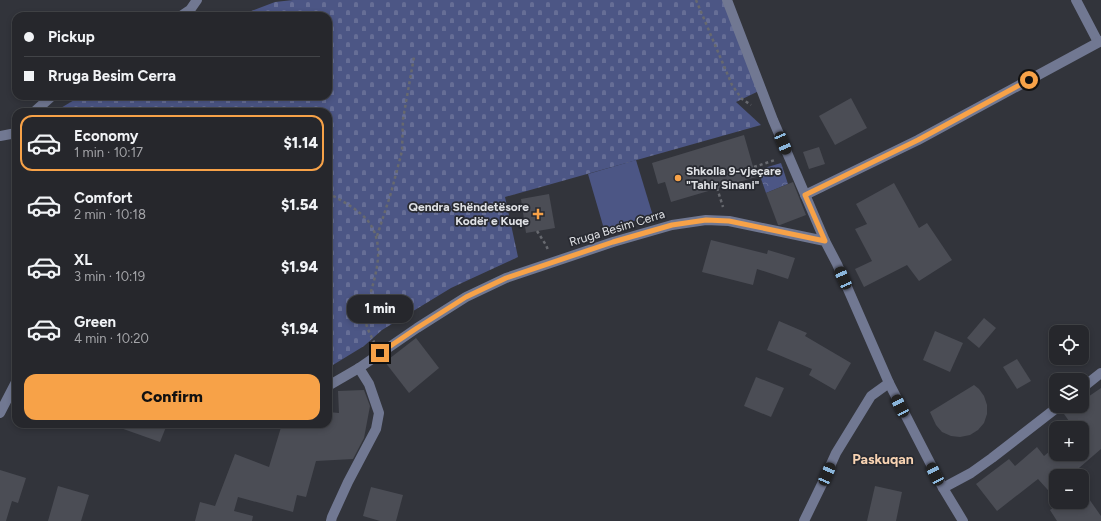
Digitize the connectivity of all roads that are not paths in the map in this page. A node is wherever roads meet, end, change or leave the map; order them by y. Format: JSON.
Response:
{"nodes":[{"id":1,"x":197,"y":0,"type":"edge"},
{"id":2,"x":727,"y":0,"type":"edge"},
{"id":3,"x":1076,"y":0,"type":"edge"},
{"id":4,"x":187,"y":12,"type":"edge"},
{"id":5,"x":1100,"y":42,"type":"edge"},
{"id":6,"x":48,"y":100,"type":"edge"},
{"id":7,"x":38,"y":108,"type":"edge"},
{"id":8,"x":12,"y":134,"type":"edge"},
{"id":9,"x":0,"y":136,"type":"edge"},
{"id":10,"x":805,"y":195,"type":"junction"},
{"id":11,"x":825,"y":241,"type":"junction"},
{"id":12,"x":358,"y":368,"type":"junction"},
{"id":13,"x":1101,"y":373,"type":"edge"},
{"id":14,"x":1089,"y":382,"type":"edge"},
{"id":15,"x":889,"y":383,"type":"junction"},
{"id":16,"x":332,"y":384,"type":"edge"},
{"id":17,"x":12,"y":390,"type":"edge"},
{"id":18,"x":1050,"y":413,"type":"edge"},
{"id":19,"x":0,"y":414,"type":"edge"},
{"id":20,"x":943,"y":488,"type":"junction"},
{"id":21,"x":331,"y":521,"type":"edge"},
{"id":22,"x":804,"y":521,"type":"edge"},
{"id":23,"x":963,"y":521,"type":"edge"}],
"edges":[{"from":1,"to":4,"type":"street"},
{"from":2,"to":10,"type":"street"},
{"from":3,"to":5,"type":"street"},
{"from":5,"to":10,"type":"street"},
{"from":6,"to":7,"type":"street"},
{"from":8,"to":9,"type":"street"},
{"from":10,"to":11,"type":"street"},
{"from":11,"to":12,"type":"street","name":"Rruga Besim Cerra"},
{"from":11,"to":15,"type":"street"},
{"from":12,"to":16,"type":"street","name":"Rruga Besim Cerra"},
{"from":12,"to":21,"type":"street"},
{"from":13,"to":14,"type":"street"},
{"from":15,"to":20,"type":"street"},
{"from":15,"to":22,"type":"street"},
{"from":17,"to":19,"type":"street"},
{"from":18,"to":20,"type":"street"},
{"from":20,"to":23,"type":"street"}]}
